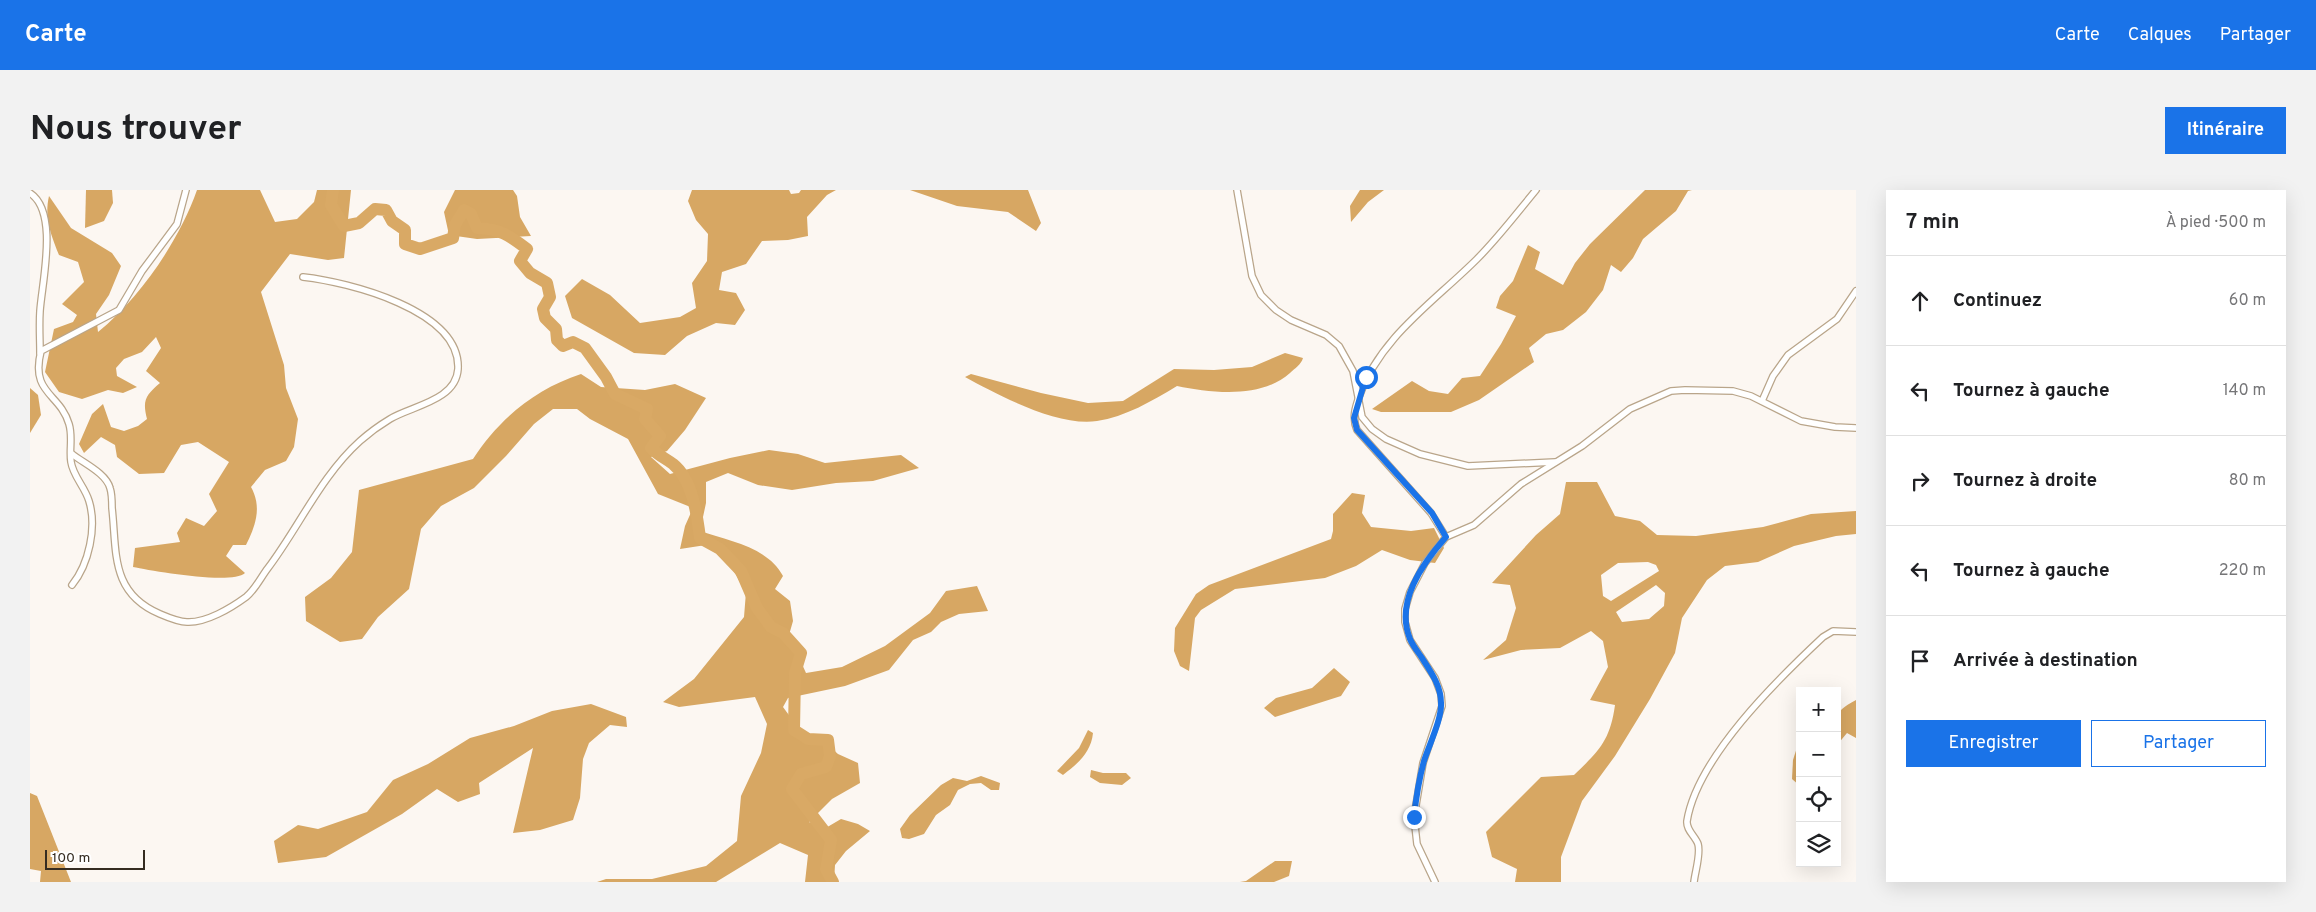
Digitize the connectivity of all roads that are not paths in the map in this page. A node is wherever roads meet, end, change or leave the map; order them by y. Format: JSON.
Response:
{"nodes":[{"id":1,"x":186,"y":190,"type":"edge"},
{"id":2,"x":1236,"y":190,"type":"edge"},
{"id":3,"x":1536,"y":190,"type":"edge"},
{"id":4,"x":30,"y":193,"type":"edge"},
{"id":5,"x":303,"y":277,"type":"dead end"},
{"id":6,"x":1856,"y":291,"type":"edge"},
{"id":7,"x":40,"y":354,"type":"junction"},
{"id":8,"x":1359,"y":397,"type":"junction"},
{"id":9,"x":1762,"y":401,"type":"junction"},
{"id":10,"x":1856,"y":428,"type":"edge"},
{"id":11,"x":72,"y":454,"type":"junction"},
{"id":12,"x":1557,"y":462,"type":"junction"},
{"id":13,"x":1446,"y":537,"type":"junction"},
{"id":14,"x":72,"y":585,"type":"dead end"},
{"id":15,"x":1856,"y":632,"type":"edge"},
{"id":16,"x":1435,"y":882,"type":"edge"},
{"id":17,"x":1694,"y":882,"type":"edge"}],
"edges":[{"from":1,"to":7,"type":"street"},
{"from":2,"to":8,"type":"street"},
{"from":3,"to":8,"type":"street"},
{"from":4,"to":7,"type":"street"},
{"from":5,"to":11,"type":"street"},
{"from":6,"to":9,"type":"street"},
{"from":7,"to":11,"type":"street"},
{"from":8,"to":12,"type":"street"},
{"from":8,"to":13,"type":"street"},
{"from":9,"to":10,"type":"street"},
{"from":9,"to":12,"type":"street"},
{"from":11,"to":14,"type":"street"},
{"from":12,"to":13,"type":"street"},
{"from":13,"to":16,"type":"street"},
{"from":15,"to":17,"type":"street"}]}
